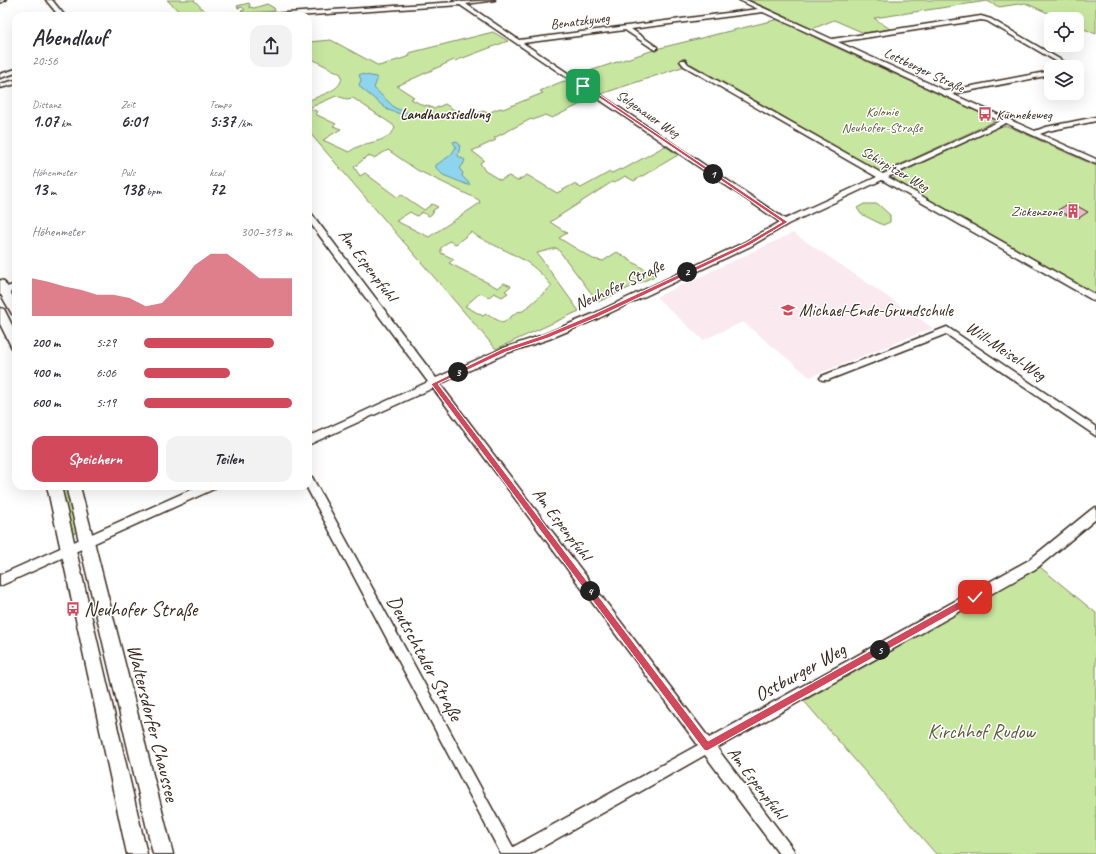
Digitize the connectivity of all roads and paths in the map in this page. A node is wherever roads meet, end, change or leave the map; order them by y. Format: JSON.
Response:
{"nodes":[{"id":1,"x":49,"y":0,"type":"edge"},
{"id":2,"x":492,"y":0,"type":"edge"},
{"id":3,"x":742,"y":0,"type":"edge"},
{"id":4,"x":458,"y":2,"type":"edge"},
{"id":5,"x":764,"y":10,"type":"junction"},
{"id":6,"x":59,"y":12,"type":"edge"},
{"id":7,"x":312,"y":13,"type":"edge"},
{"id":8,"x":626,"y":28,"type":"junction"},
{"id":9,"x":832,"y":41,"type":"junction"},
{"id":10,"x":518,"y":42,"type":"junction"},
{"id":11,"x":655,"y":48,"type":"dead end"},
{"id":12,"x":1058,"y":60,"type":"edge"},
{"id":13,"x":683,"y":61,"type":"dead end"},
{"id":14,"x":12,"y":72,"type":"edge"},
{"id":15,"x":1044,"y":74,"type":"edge"},
{"id":16,"x":0,"y":76,"type":"edge"},
{"id":17,"x":12,"y":83,"type":"edge"},
{"id":18,"x":0,"y":86,"type":"edge"},
{"id":19,"x":945,"y":93,"type":"junction"},
{"id":20,"x":1096,"y":118,"type":"edge"},
{"id":21,"x":1005,"y":121,"type":"junction"},
{"id":22,"x":1034,"y":134,"type":"junction"},
{"id":23,"x":1096,"y":162,"type":"edge"},
{"id":24,"x":882,"y":177,"type":"junction"},
{"id":25,"x":312,"y":220,"type":"edge"},
{"id":26,"x":786,"y":222,"type":"junction"},
{"id":27,"x":12,"y":288,"type":"edge"},
{"id":28,"x":1,"y":289,"type":"edge"},
{"id":29,"x":1096,"y":299,"type":"edge"},
{"id":30,"x":12,"y":305,"type":"edge"},
{"id":31,"x":0,"y":312,"type":"edge"},
{"id":32,"x":12,"y":337,"type":"edge"},
{"id":33,"x":825,"y":378,"type":"dead end"},
{"id":34,"x":434,"y":384,"type":"junction"},
{"id":35,"x":1096,"y":432,"type":"edge"},
{"id":36,"x":312,"y":439,"type":"edge"},
{"id":37,"x":312,"y":487,"type":"edge"},
{"id":38,"x":55,"y":490,"type":"edge"},
{"id":39,"x":74,"y":490,"type":"edge"},
{"id":40,"x":201,"y":490,"type":"edge"},
{"id":41,"x":1096,"y":512,"type":"edge"},
{"id":42,"x":87,"y":542,"type":"junction"},
{"id":43,"x":69,"y":550,"type":"junction"},
{"id":44,"x":0,"y":581,"type":"edge"},
{"id":45,"x":707,"y":746,"type":"junction"},
{"id":46,"x":137,"y":854,"type":"edge"},
{"id":47,"x":163,"y":854,"type":"edge"},
{"id":48,"x":509,"y":854,"type":"edge"},
{"id":49,"x":515,"y":854,"type":"edge"},
{"id":50,"x":788,"y":854,"type":"edge"}],
"edges":[{"from":1,"to":6,"type":"street"},
{"from":2,"to":4,"type":"street"},
{"from":3,"to":5,"type":"street","name":"Lettberger Straße"},
{"from":4,"to":7,"type":"street"},
{"from":4,"to":10,"type":"street","name":"Selgenauer Weg"},
{"from":5,"to":8,"type":"street","name":"Benatzkyweg"},
{"from":5,"to":9,"type":"street","name":"Lettberger Straße"},
{"from":8,"to":10,"type":"street","name":"Benatzkyweg"},
{"from":8,"to":11,"type":"street"},
{"from":9,"to":12,"type":"street"},
{"from":9,"to":19,"type":"street","name":"Lettberger Straße"},
{"from":10,"to":26,"type":"street","name":"Selgenauer Weg"},
{"from":13,"to":24,"type":"street","name":"Schirpitzer Weg"},
{"from":14,"to":16,"type":"street"},
{"from":15,"to":19,"type":"street"},
{"from":17,"to":18,"type":"street"},
{"from":19,"to":21,"type":"street","name":"Lettberger Straße"},
{"from":20,"to":22,"type":"street"},
{"from":21,"to":22,"type":"street","name":"Lettberger Straße"},
{"from":21,"to":24,"type":"street","name":"Neuhofer Straße"},
{"from":22,"to":23,"type":"street","name":"Lettberger Straße"},
{"from":24,"to":26,"type":"street","name":"Neuhofer Straße"},
{"from":24,"to":29,"type":"street","name":"Schirpitzer Weg"},
{"from":25,"to":34,"type":"street","name":"Am Espenpfuhl"},
{"from":26,"to":34,"type":"street","name":"Neuhofer Straße"},
{"from":27,"to":28,"type":"street"},
{"from":28,"to":30,"type":"main road"},
{"from":31,"to":32,"type":"main road"},
{"from":33,"to":35,"type":"street","name":"Will-Meisel-Weg"},
{"from":34,"to":36,"type":"street","name":"Neuhofer Straße"},
{"from":34,"to":45,"type":"street","name":"Am Espenpfuhl"},
{"from":37,"to":48,"type":"street","name":"Deutschtaler Straße"},
{"from":38,"to":43,"type":"main road"},
{"from":39,"to":42,"type":"main road","name":"Waltersdorfer Chaussee"},
{"from":40,"to":42,"type":"street"},
{"from":41,"to":45,"type":"street","name":"Ostburger Weg"},
{"from":42,"to":43,"type":"street"},
{"from":42,"to":47,"type":"main road","name":"Waltersdorfer Chaussee"},
{"from":43,"to":44,"type":"street"},
{"from":43,"to":46,"type":"main road"},
{"from":45,"to":49,"type":"street","name":"Ostburger Weg"},
{"from":45,"to":50,"type":"street","name":"Am Espenpfuhl"}]}
